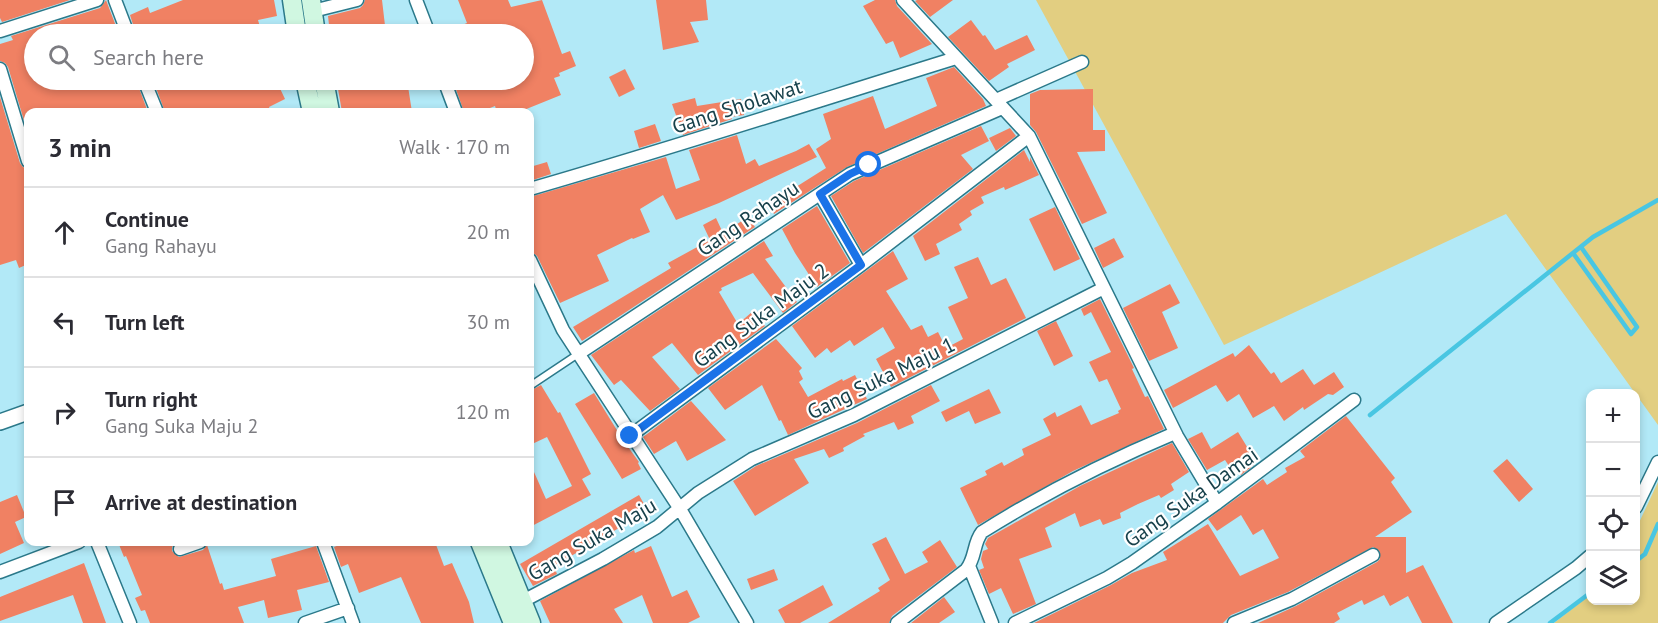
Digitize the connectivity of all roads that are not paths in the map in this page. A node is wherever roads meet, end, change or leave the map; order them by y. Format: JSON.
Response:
{"nodes":[{"id":1,"x":97,"y":0,"type":"edge"},
{"id":2,"x":116,"y":0,"type":"edge"},
{"id":3,"x":292,"y":0,"type":"edge"},
{"id":4,"x":357,"y":0,"type":"edge"},
{"id":5,"x":416,"y":0,"type":"edge"},
{"id":6,"x":903,"y":0,"type":"edge"},
{"id":7,"x":312,"y":5,"type":"edge"},
{"id":8,"x":124,"y":24,"type":"edge"},
{"id":9,"x":296,"y":24,"type":"edge"},
{"id":10,"x":315,"y":24,"type":"edge"},
{"id":11,"x":425,"y":24,"type":"edge"},
{"id":12,"x":0,"y":31,"type":"edge"},
{"id":13,"x":956,"y":58,"type":"junction"},
{"id":14,"x":1082,"y":62,"type":"dead end"},
{"id":15,"x":0,"y":69,"type":"edge"},
{"id":16,"x":148,"y":90,"type":"edge"},
{"id":17,"x":307,"y":90,"type":"edge"},
{"id":18,"x":326,"y":90,"type":"edge"},
{"id":19,"x":447,"y":90,"type":"edge"},
{"id":20,"x":999,"y":104,"type":"junction"},
{"id":21,"x":155,"y":108,"type":"edge"},
{"id":22,"x":311,"y":108,"type":"edge"},
{"id":23,"x":329,"y":108,"type":"edge"},
{"id":24,"x":453,"y":108,"type":"edge"},
{"id":25,"x":1029,"y":136,"type":"junction"},
{"id":26,"x":24,"y":148,"type":"edge"},
{"id":27,"x":534,"y":188,"type":"edge"},
{"id":28,"x":820,"y":194,"type":"junction"},
{"id":29,"x":861,"y":265,"type":"junction"},
{"id":30,"x":534,"y":269,"type":"edge"},
{"id":31,"x":1104,"y":288,"type":"junction"},
{"id":32,"x":578,"y":354,"type":"junction"},
{"id":33,"x":534,"y":383,"type":"edge"},
{"id":34,"x":1354,"y":400,"type":"dead end"},
{"id":35,"x":24,"y":413,"type":"edge"},
{"id":36,"x":0,"y":422,"type":"edge"},
{"id":37,"x":1175,"y":433,"type":"junction"},
{"id":38,"x":630,"y":436,"type":"junction"},
{"id":39,"x":1658,"y":462,"type":"edge"},
{"id":40,"x":1640,"y":497,"type":"edge"},
{"id":41,"x":1217,"y":503,"type":"junction"},
{"id":42,"x":680,"y":509,"type":"junction"},
{"id":43,"x":68,"y":546,"type":"edge"},
{"id":44,"x":100,"y":546,"type":"edge"},
{"id":45,"x":189,"y":546,"type":"edge"},
{"id":46,"x":324,"y":546,"type":"edge"},
{"id":47,"x":491,"y":546,"type":"edge"},
{"id":48,"x":491,"y":546,"type":"edge"},
{"id":49,"x":180,"y":549,"type":"dead end"},
{"id":50,"x":1373,"y":555,"type":"dead end"},
{"id":51,"x":1586,"y":559,"type":"edge"},
{"id":52,"x":969,"y":566,"type":"junction"},
{"id":53,"x":0,"y":572,"type":"edge"},
{"id":54,"x":523,"y":601,"type":"junction"},
{"id":55,"x":348,"y":608,"type":"junction"},
{"id":56,"x":130,"y":623,"type":"edge"},
{"id":57,"x":305,"y":623,"type":"edge"},
{"id":58,"x":353,"y":623,"type":"edge"},
{"id":59,"x":513,"y":623,"type":"edge"},
{"id":60,"x":531,"y":623,"type":"edge"},
{"id":61,"x":747,"y":623,"type":"edge"},
{"id":62,"x":897,"y":623,"type":"edge"},
{"id":63,"x":992,"y":623,"type":"edge"},
{"id":64,"x":1015,"y":623,"type":"edge"},
{"id":65,"x":1234,"y":623,"type":"edge"},
{"id":66,"x":1497,"y":623,"type":"edge"}],
"edges":[{"from":1,"to":12,"type":"street"},
{"from":2,"to":8,"type":"street"},
{"from":3,"to":9,"type":"main road"},
{"from":4,"to":7,"type":"street"},
{"from":5,"to":11,"type":"street"},
{"from":6,"to":13,"type":"street"},
{"from":7,"to":10,"type":"main road"},
{"from":13,"to":20,"type":"street"},
{"from":13,"to":27,"type":"street","name":"Gang Sholawat"},
{"from":14,"to":20,"type":"street","name":"Gang Rahayu"},
{"from":15,"to":26,"type":"street"},
{"from":16,"to":21,"type":"street"},
{"from":17,"to":22,"type":"main road"},
{"from":18,"to":23,"type":"main road"},
{"from":19,"to":24,"type":"street"},
{"from":20,"to":25,"type":"street"},
{"from":20,"to":28,"type":"street","name":"Gang Rahayu"},
{"from":25,"to":29,"type":"street","name":"Gang Suka Maju 2"},
{"from":25,"to":31,"type":"street"},
{"from":28,"to":29,"type":"street"},
{"from":28,"to":32,"type":"street","name":"Gang Rahayu"},
{"from":29,"to":38,"type":"street","name":"Gang Suka Maju 2"},
{"from":30,"to":32,"type":"street"},
{"from":31,"to":37,"type":"street"},
{"from":31,"to":42,"type":"street","name":"Gang Suka Maju 1"},
{"from":32,"to":33,"type":"lane","name":"Gang Rahayu"},
{"from":32,"to":38,"type":"street"},
{"from":34,"to":41,"type":"street","name":"Gang Suka Damai"},
{"from":35,"to":36,"type":"street"},
{"from":37,"to":41,"type":"street"},
{"from":37,"to":52,"type":"street"},
{"from":38,"to":42,"type":"street"},
{"from":39,"to":40,"type":"street"},
{"from":41,"to":64,"type":"street","name":"Gang Suka Damai"},
{"from":42,"to":54,"type":"street","name":"Gang Suka Maju"},
{"from":42,"to":61,"type":"street"},
{"from":43,"to":53,"type":"street"},
{"from":44,"to":56,"type":"street"},
{"from":45,"to":49,"type":"street"},
{"from":46,"to":55,"type":"street"},
{"from":47,"to":54,"type":"main road"},
{"from":48,"to":59,"type":"main road"},
{"from":50,"to":65,"type":"street"},
{"from":51,"to":66,"type":"street"},
{"from":52,"to":62,"type":"street"},
{"from":52,"to":63,"type":"street"},
{"from":54,"to":60,"type":"main road"},
{"from":55,"to":57,"type":"street"},
{"from":55,"to":58,"type":"street"}]}
